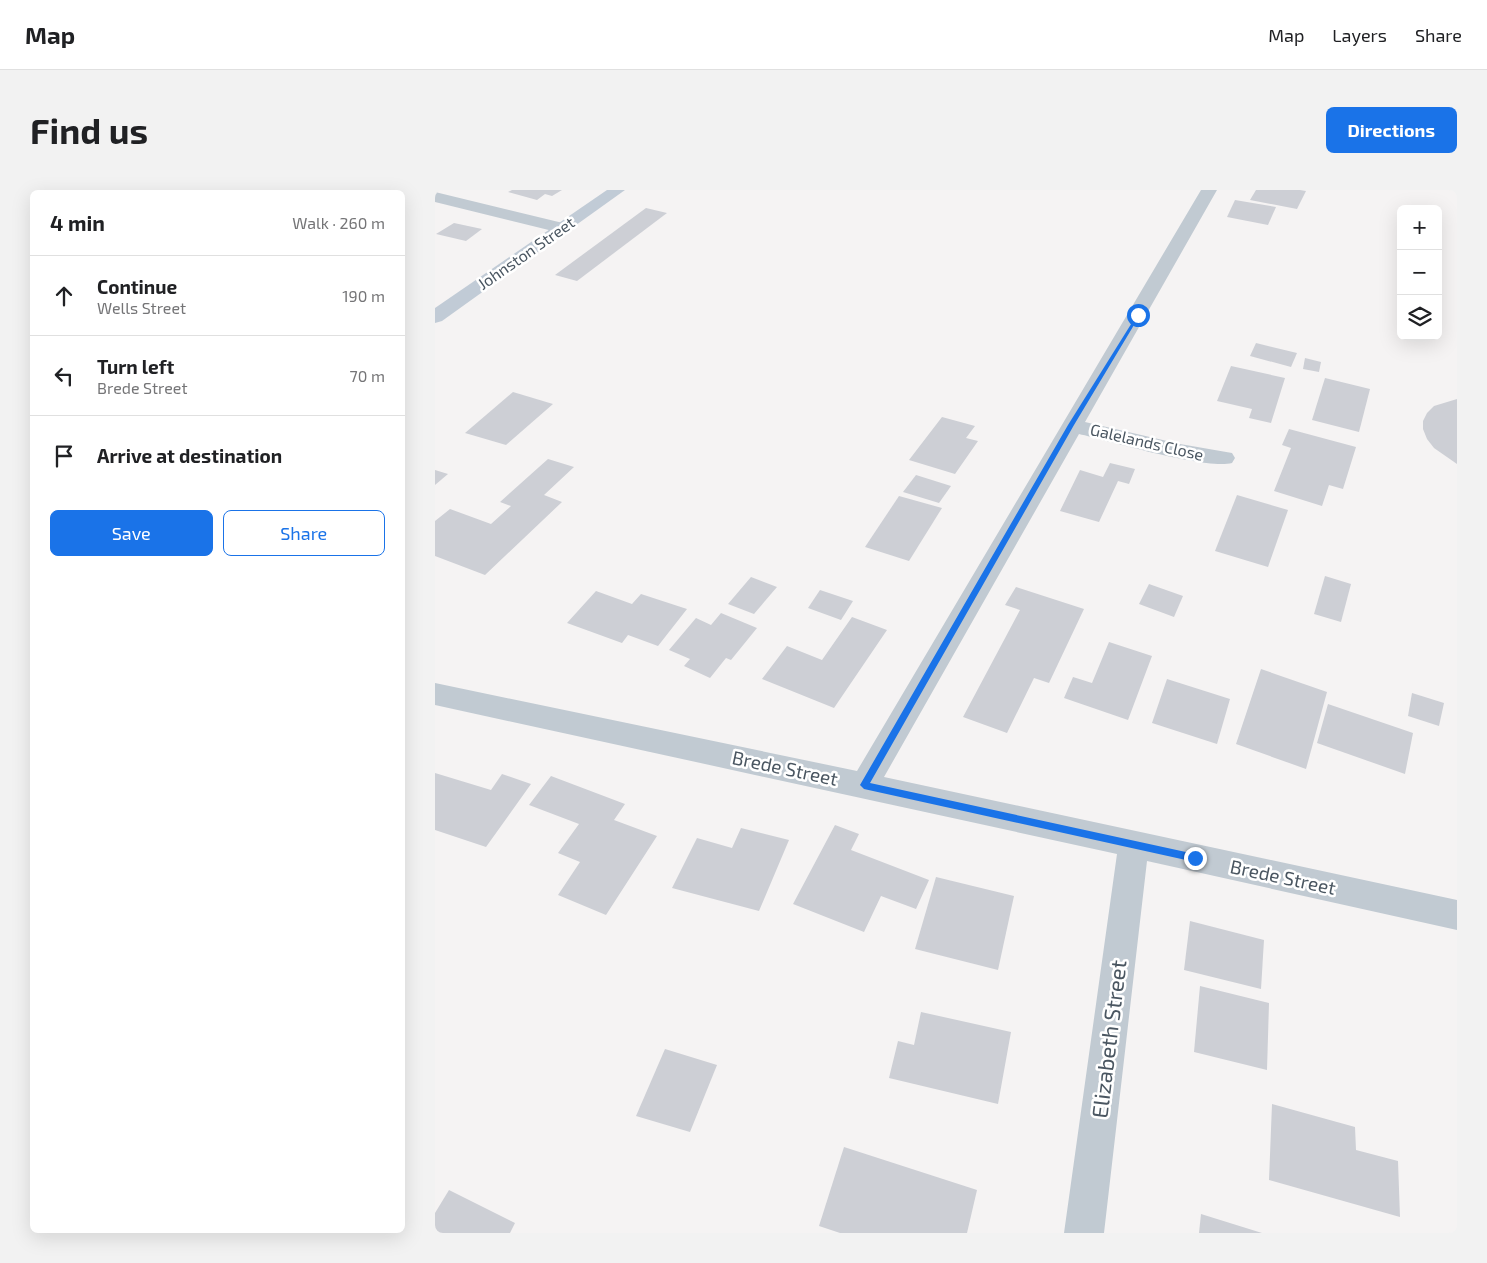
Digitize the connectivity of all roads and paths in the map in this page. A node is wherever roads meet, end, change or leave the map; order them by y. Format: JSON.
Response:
{"nodes":[{"id":1,"x":617,"y":190,"type":"edge"},
{"id":2,"x":1209,"y":190,"type":"edge"},
{"id":3,"x":435,"y":197,"type":"edge"},
{"id":4,"x":561,"y":228,"type":"junction"},
{"id":5,"x":435,"y":317,"type":"edge"},
{"id":6,"x":1071,"y":425,"type":"junction"},
{"id":7,"x":1223,"y":458,"type":"dead end"},
{"id":8,"x":435,"y":694,"type":"edge"},
{"id":9,"x":864,"y":785,"type":"junction"},
{"id":10,"x":1134,"y":844,"type":"junction"},
{"id":11,"x":1457,"y":915,"type":"edge"},
{"id":12,"x":1084,"y":1233,"type":"edge"}],
"edges":[{"from":1,"to":4,"type":"main road","name":"Johnston Street"},
{"from":2,"to":6,"type":"street"},
{"from":3,"to":4,"type":"street"},
{"from":4,"to":5,"type":"main road","name":"Johnston Street"},
{"from":6,"to":7,"type":"street","name":"Galelands Close"},
{"from":6,"to":9,"type":"street"},
{"from":8,"to":9,"type":"street","name":"Brede Street"},
{"from":9,"to":10,"type":"street","name":"Brede Street"},
{"from":10,"to":11,"type":"street","name":"Brede Street"},
{"from":10,"to":12,"type":"street","name":"Elizabeth Street"}]}
